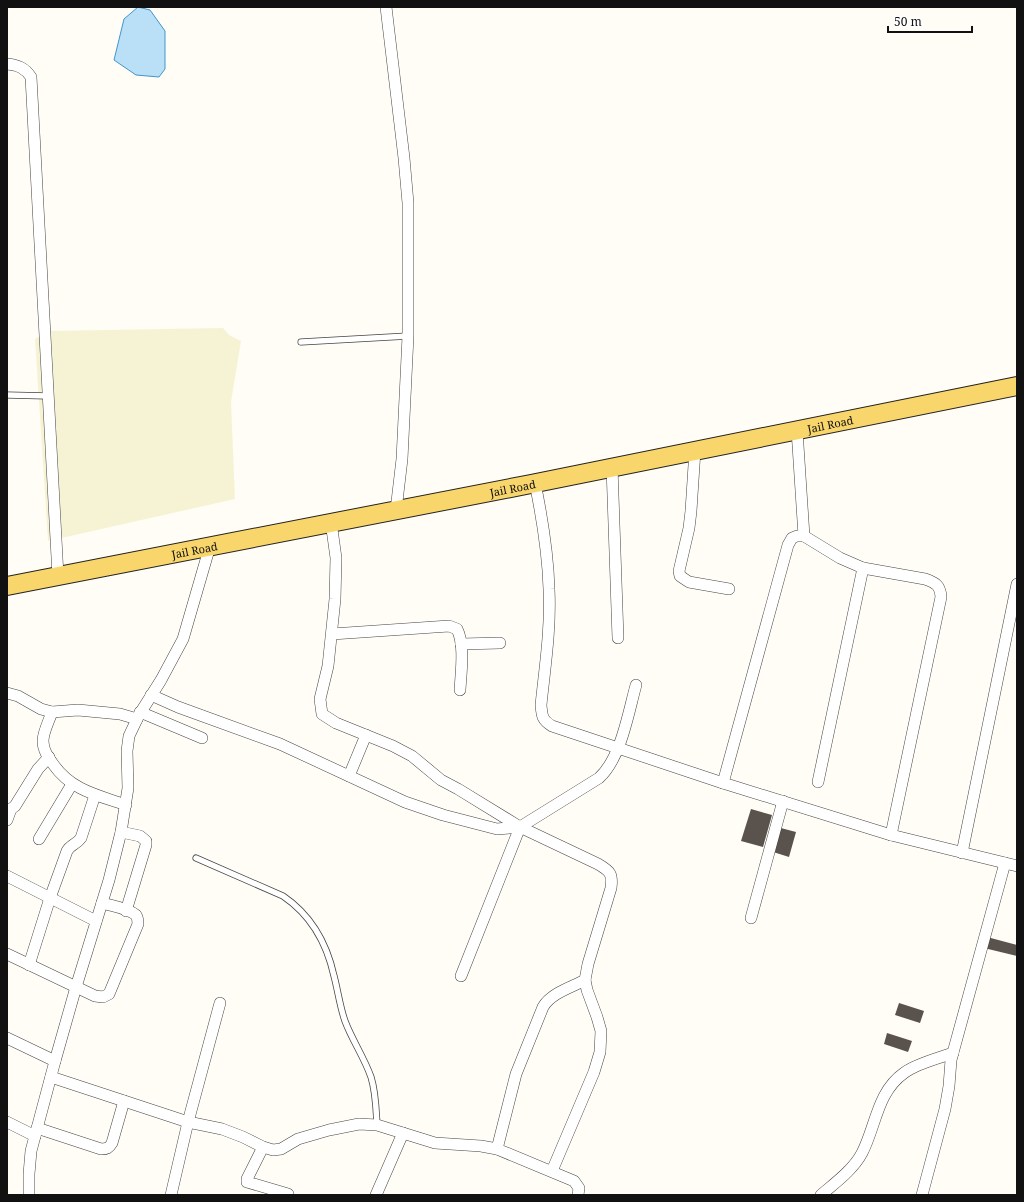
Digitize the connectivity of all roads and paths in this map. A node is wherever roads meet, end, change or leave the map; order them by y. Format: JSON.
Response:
{"nodes":[{"id":1,"x":386,"y":7,"type":"edge"},
{"id":2,"x":7,"y":64,"type":"edge"},
{"id":3,"x":408,"y":336,"type":"junction"},
{"id":4,"x":301,"y":342,"type":"dead end"},
{"id":5,"x":1017,"y":386,"type":"edge"},
{"id":6,"x":7,"y":396,"type":"edge"},
{"id":7,"x":48,"y":396,"type":"junction"},
{"id":8,"x":797,"y":430,"type":"junction"},
{"id":9,"x":695,"y":450,"type":"junction"},
{"id":10,"x":612,"y":467,"type":"junction"},
{"id":11,"x":535,"y":483,"type":"junction"},
{"id":12,"x":396,"y":510,"type":"junction"},
{"id":13,"x":332,"y":522,"type":"junction"},
{"id":14,"x":804,"y":536,"type":"junction"},
{"id":15,"x":210,"y":546,"type":"junction"},
{"id":16,"x":863,"y":568,"type":"junction"},
{"id":17,"x":58,"y":576,"type":"junction"},
{"id":18,"x":1017,"y":584,"type":"edge"},
{"id":19,"x":7,"y":586,"type":"edge"},
{"id":20,"x":729,"y":588,"type":"dead end"},
{"id":21,"x":332,"y":634,"type":"junction"},
{"id":22,"x":618,"y":638,"type":"dead end"},
{"id":23,"x":500,"y":643,"type":"dead end"},
{"id":24,"x":461,"y":644,"type":"junction"},
{"id":25,"x":636,"y":685,"type":"dead end"},
{"id":26,"x":460,"y":690,"type":"dead end"},
{"id":27,"x":7,"y":693,"type":"edge"},
{"id":28,"x":151,"y":695,"type":"junction"},
{"id":29,"x":52,"y":712,"type":"junction"},
{"id":30,"x":139,"y":715,"type":"junction"},
{"id":31,"x":366,"y":735,"type":"junction"},
{"id":32,"x":202,"y":738,"type":"dead end"},
{"id":33,"x":618,"y":748,"type":"junction"},
{"id":34,"x":48,"y":757,"type":"junction"},
{"id":35,"x":349,"y":776,"type":"junction"},
{"id":36,"x":818,"y":782,"type":"dead end"},
{"id":37,"x":723,"y":783,"type":"junction"},
{"id":38,"x":72,"y":784,"type":"junction"},
{"id":39,"x":95,"y":795,"type":"junction"},
{"id":40,"x":783,"y":801,"type":"junction"},
{"id":41,"x":126,"y":805,"type":"junction"},
{"id":42,"x":9,"y":809,"type":"edge"},
{"id":43,"x":7,"y":820,"type":"edge"},
{"id":44,"x":520,"y":827,"type":"junction"},
{"id":45,"x":121,"y":832,"type":"junction"},
{"id":46,"x":891,"y":835,"type":"junction"},
{"id":47,"x":39,"y":839,"type":"dead end"},
{"id":48,"x":962,"y":853,"type":"junction"},
{"id":49,"x":196,"y":858,"type":"dead end"},
{"id":50,"x":1005,"y":864,"type":"junction"},
{"id":51,"x":1017,"y":866,"type":"edge"},
{"id":52,"x":7,"y":876,"type":"edge"},
{"id":53,"x":50,"y":898,"type":"junction"},
{"id":54,"x":102,"y":903,"type":"junction"},
{"id":55,"x":126,"y":911,"type":"junction"},
{"id":56,"x":750,"y":918,"type":"dead end"},
{"id":57,"x":96,"y":921,"type":"junction"},
{"id":58,"x":7,"y":954,"type":"edge"},
{"id":59,"x":29,"y":965,"type":"junction"},
{"id":60,"x":461,"y":976,"type":"dead end"},
{"id":61,"x":585,"y":980,"type":"junction"},
{"id":62,"x":76,"y":987,"type":"junction"},
{"id":63,"x":220,"y":1003,"type":"dead end"},
{"id":64,"x":7,"y":1038,"type":"edge"},
{"id":65,"x":953,"y":1053,"type":"junction"},
{"id":66,"x":55,"y":1061,"type":"junction"},
{"id":67,"x":51,"y":1077,"type":"junction"},
{"id":68,"x":124,"y":1101,"type":"junction"},
{"id":69,"x":7,"y":1122,"type":"edge"},
{"id":70,"x":188,"y":1122,"type":"junction"},
{"id":71,"x":377,"y":1125,"type":"junction"},
{"id":72,"x":36,"y":1132,"type":"junction"},
{"id":73,"x":403,"y":1133,"type":"junction"},
{"id":74,"x":263,"y":1147,"type":"junction"},
{"id":75,"x":497,"y":1149,"type":"junction"},
{"id":76,"x":552,"y":1170,"type":"junction"},
{"id":77,"x":830,"y":1191,"type":"edge"},
{"id":78,"x":288,"y":1194,"type":"dead end"},
{"id":79,"x":29,"y":1195,"type":"edge"},
{"id":80,"x":171,"y":1195,"type":"edge"},
{"id":81,"x":376,"y":1195,"type":"edge"},
{"id":82,"x":578,"y":1195,"type":"edge"},
{"id":83,"x":821,"y":1195,"type":"edge"},
{"id":84,"x":922,"y":1195,"type":"edge"}],
"edges":[{"from":1,"to":3,"type":"street"},
{"from":2,"to":7,"type":"street"},
{"from":3,"to":4,"type":"lane"},
{"from":3,"to":12,"type":"street"},
{"from":5,"to":8,"type":"main road","name":"Jail Road"},
{"from":6,"to":7,"type":"lane"},
{"from":7,"to":17,"type":"street"},
{"from":8,"to":9,"type":"main road","name":"Jail Road"},
{"from":8,"to":14,"type":"street"},
{"from":9,"to":10,"type":"main road","name":"Jail Road"},
{"from":9,"to":20,"type":"street"},
{"from":10,"to":11,"type":"main road","name":"Jail Road"},
{"from":10,"to":22,"type":"street"},
{"from":11,"to":12,"type":"main road","name":"Jail Road"},
{"from":11,"to":33,"type":"street"},
{"from":12,"to":13,"type":"main road","name":"Jail Road"},
{"from":13,"to":15,"type":"main road","name":"Jail Road"},
{"from":13,"to":21,"type":"street"},
{"from":14,"to":16,"type":"street"},
{"from":14,"to":37,"type":"street"},
{"from":15,"to":17,"type":"main road","name":"Jail Road"},
{"from":15,"to":28,"type":"street"},
{"from":16,"to":36,"type":"street"},
{"from":16,"to":46,"type":"street"},
{"from":17,"to":19,"type":"main road","name":"Jail Road"},
{"from":18,"to":48,"type":"street"},
{"from":21,"to":24,"type":"street"},
{"from":21,"to":31,"type":"street"},
{"from":23,"to":24,"type":"street"},
{"from":24,"to":26,"type":"street"},
{"from":25,"to":33,"type":"street"},
{"from":27,"to":29,"type":"street"},
{"from":28,"to":30,"type":"street"},
{"from":28,"to":35,"type":"street"},
{"from":29,"to":30,"type":"street"},
{"from":29,"to":34,"type":"street"},
{"from":30,"to":32,"type":"street"},
{"from":30,"to":41,"type":"street"},
{"from":31,"to":35,"type":"street"},
{"from":31,"to":44,"type":"street"},
{"from":33,"to":37,"type":"street"},
{"from":33,"to":44,"type":"street"},
{"from":34,"to":38,"type":"street"},
{"from":34,"to":42,"type":"street"},
{"from":35,"to":44,"type":"street"},
{"from":37,"to":40,"type":"street"},
{"from":38,"to":39,"type":"street"},
{"from":38,"to":47,"type":"street"},
{"from":39,"to":41,"type":"street"},
{"from":39,"to":53,"type":"street"},
{"from":40,"to":46,"type":"street"},
{"from":40,"to":56,"type":"street"},
{"from":41,"to":45,"type":"street"},
{"from":42,"to":43,"type":"street"},
{"from":44,"to":60,"type":"street"},
{"from":44,"to":61,"type":"street"},
{"from":45,"to":54,"type":"street"},
{"from":45,"to":55,"type":"street"},
{"from":46,"to":48,"type":"street"},
{"from":48,"to":50,"type":"street"},
{"from":49,"to":71,"type":"lane"},
{"from":50,"to":51,"type":"street"},
{"from":50,"to":65,"type":"street"},
{"from":52,"to":53,"type":"street"},
{"from":53,"to":57,"type":"street"},
{"from":53,"to":59,"type":"street"},
{"from":54,"to":55,"type":"street"},
{"from":54,"to":57,"type":"street"},
{"from":55,"to":62,"type":"street"},
{"from":57,"to":62,"type":"street"},
{"from":58,"to":59,"type":"street"},
{"from":59,"to":62,"type":"street"},
{"from":61,"to":75,"type":"street"},
{"from":61,"to":76,"type":"street"},
{"from":62,"to":66,"type":"street"},
{"from":63,"to":70,"type":"street"},
{"from":64,"to":66,"type":"street"},
{"from":65,"to":77,"type":"street"},
{"from":65,"to":84,"type":"street"},
{"from":66,"to":67,"type":"street"},
{"from":67,"to":68,"type":"street"},
{"from":67,"to":72,"type":"street"},
{"from":68,"to":70,"type":"street"},
{"from":68,"to":72,"type":"street"},
{"from":69,"to":72,"type":"street"},
{"from":70,"to":74,"type":"street"},
{"from":70,"to":80,"type":"street"},
{"from":71,"to":73,"type":"street"},
{"from":71,"to":74,"type":"street"},
{"from":72,"to":79,"type":"street"},
{"from":73,"to":75,"type":"street"},
{"from":73,"to":81,"type":"street"},
{"from":74,"to":78,"type":"street"},
{"from":75,"to":76,"type":"street"},
{"from":76,"to":82,"type":"street"},
{"from":77,"to":83,"type":"street"}]}
